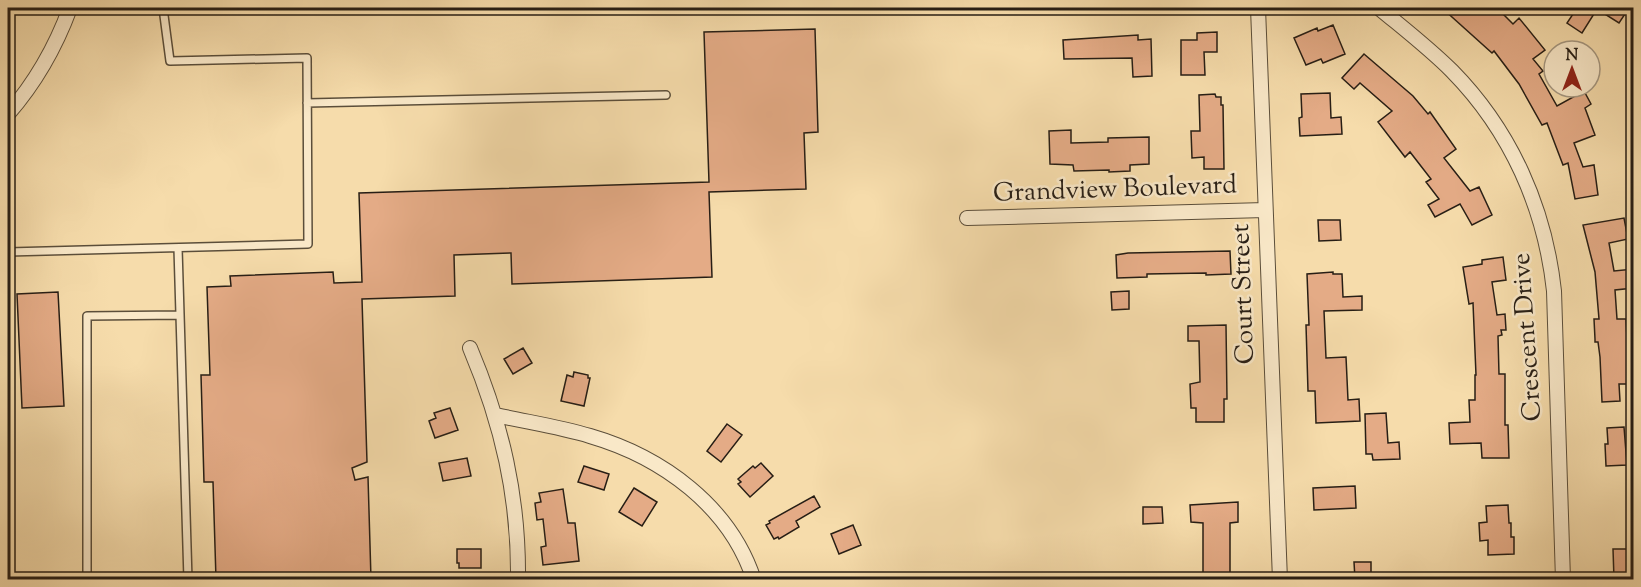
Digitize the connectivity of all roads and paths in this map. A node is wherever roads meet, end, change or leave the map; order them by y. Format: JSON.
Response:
{"nodes":[{"id":1,"x":70,"y":8,"type":"edge"},
{"id":2,"x":163,"y":8,"type":"edge"},
{"id":3,"x":1258,"y":8,"type":"edge"},
{"id":4,"x":1379,"y":8,"type":"edge"},
{"id":5,"x":666,"y":95,"type":"dead end"},
{"id":6,"x":307,"y":103,"type":"junction"},
{"id":7,"x":8,"y":114,"type":"edge"},
{"id":8,"x":1265,"y":210,"type":"junction"},
{"id":9,"x":967,"y":218,"type":"dead end"},
{"id":10,"x":178,"y":248,"type":"junction"},
{"id":11,"x":8,"y":252,"type":"edge"},
{"id":12,"x":180,"y":315,"type":"junction"},
{"id":13,"x":470,"y":348,"type":"dead end"},
{"id":14,"x":496,"y":415,"type":"junction"},
{"id":15,"x":87,"y":579,"type":"edge"},
{"id":16,"x":188,"y":579,"type":"edge"},
{"id":17,"x":518,"y":579,"type":"edge"},
{"id":18,"x":754,"y":579,"type":"edge"},
{"id":19,"x":1280,"y":579,"type":"edge"},
{"id":20,"x":1563,"y":579,"type":"edge"}],
"edges":[{"from":1,"to":7,"type":"street"},
{"from":2,"to":6,"type":"lane"},
{"from":3,"to":8,"type":"street","name":"Court Street"},
{"from":4,"to":20,"type":"street","name":"Crescent Drive"},
{"from":5,"to":6,"type":"lane"},
{"from":6,"to":10,"type":"lane"},
{"from":8,"to":9,"type":"street","name":"Grandview Boulevard"},
{"from":8,"to":19,"type":"street","name":"Court Street"},
{"from":10,"to":11,"type":"lane"},
{"from":10,"to":12,"type":"lane"},
{"from":12,"to":15,"type":"lane"},
{"from":12,"to":16,"type":"lane"},
{"from":13,"to":14,"type":"street"},
{"from":14,"to":17,"type":"street"},
{"from":14,"to":18,"type":"street"}]}
